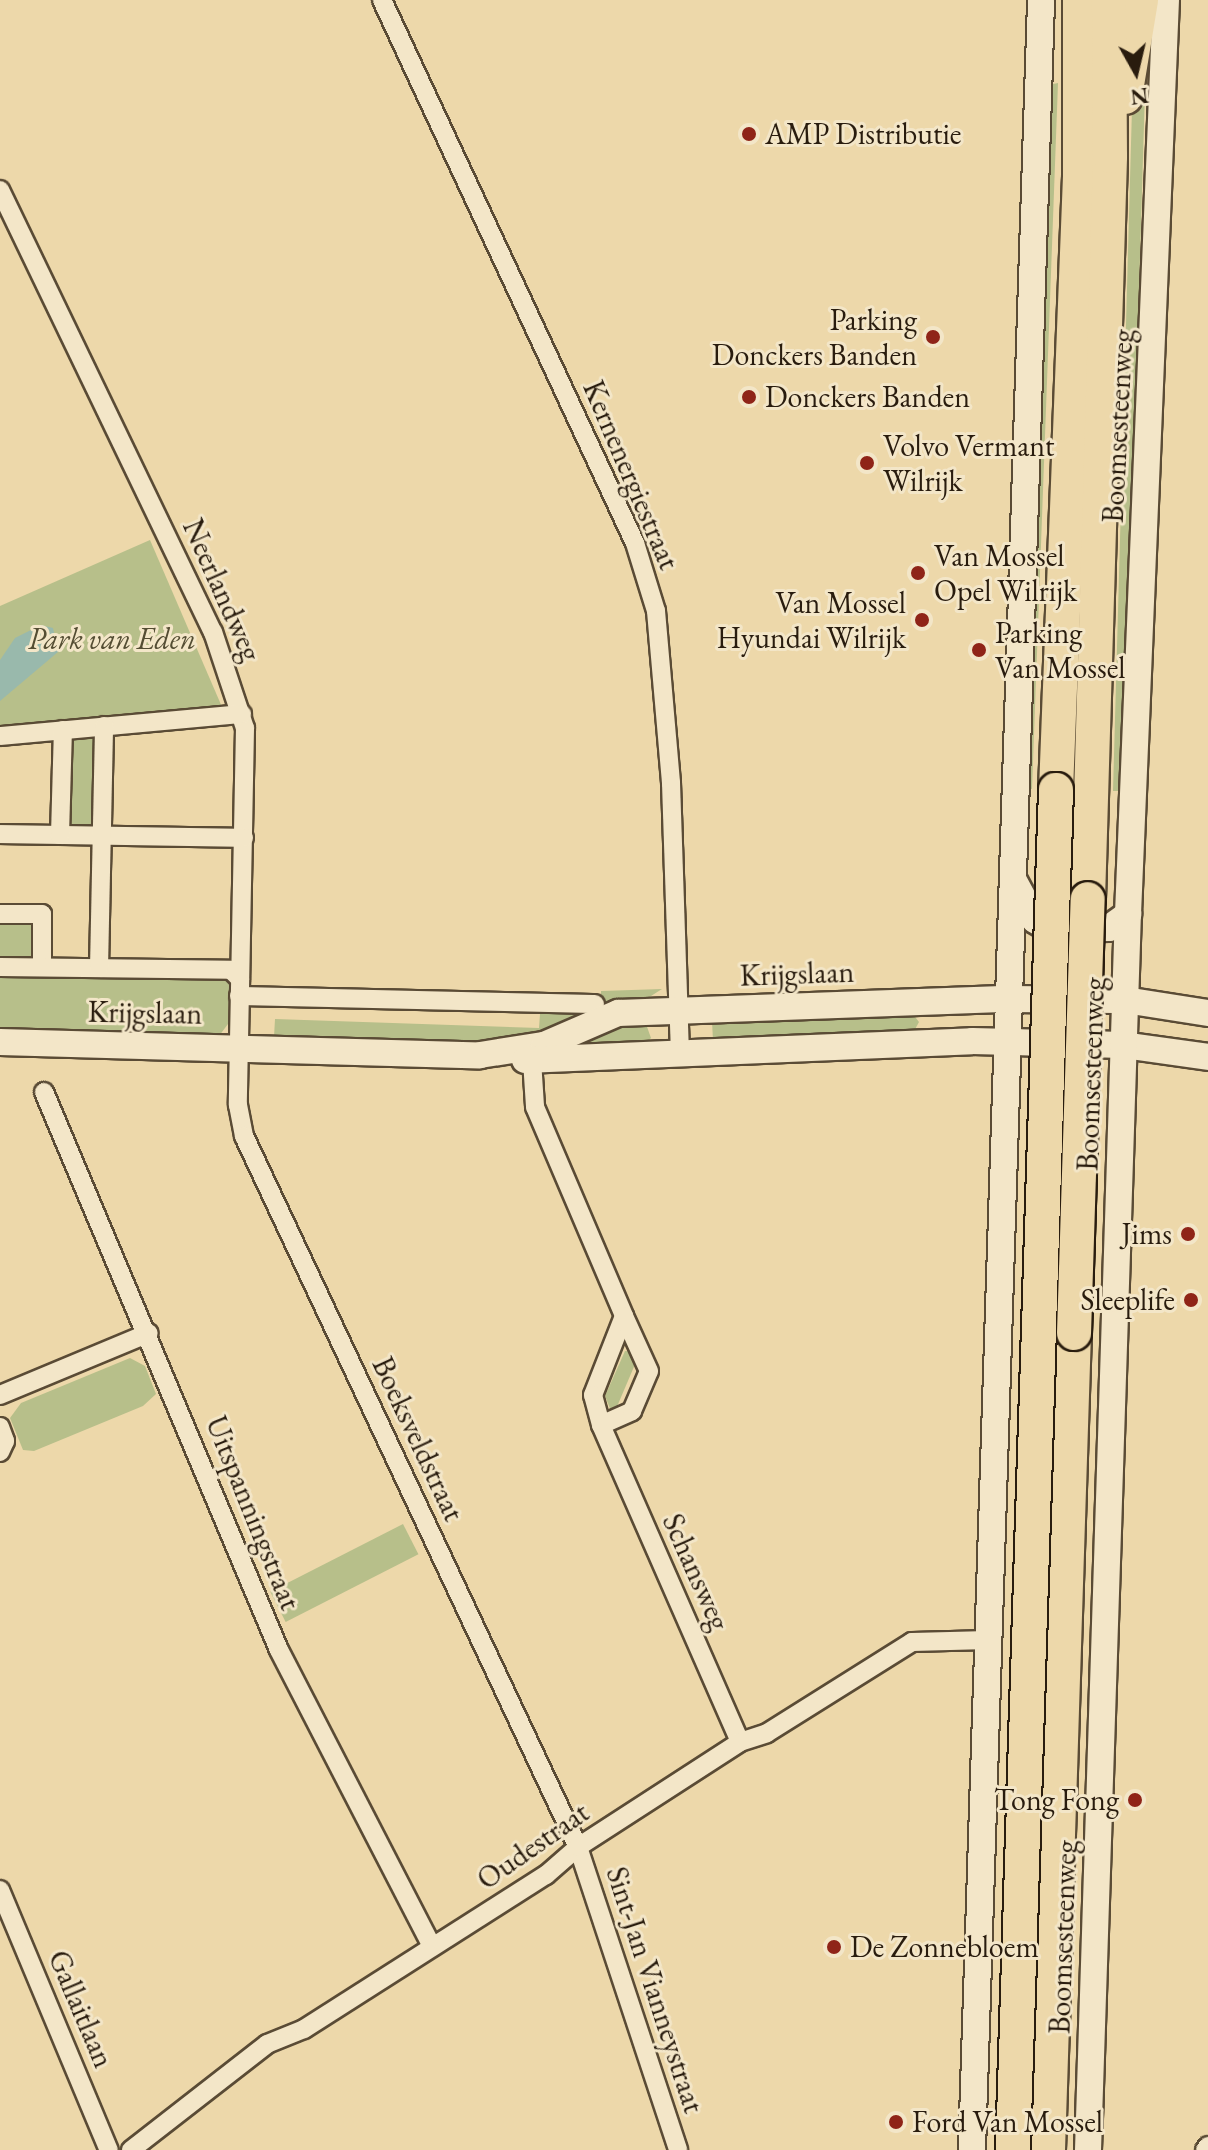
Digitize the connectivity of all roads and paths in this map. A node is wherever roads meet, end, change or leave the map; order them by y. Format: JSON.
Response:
{"nodes":[{"id":1,"x":382,"y":0,"type":"edge"},
{"id":2,"x":1041,"y":0,"type":"edge"},
{"id":3,"x":1063,"y":0,"type":"edge"},
{"id":4,"x":1080,"y":0,"type":"edge"},
{"id":5,"x":1109,"y":0,"type":"edge"},
{"id":6,"x":1141,"y":0,"type":"edge"},
{"id":7,"x":1166,"y":0,"type":"edge"},
{"id":8,"x":1110,"y":156,"type":"junction"},
{"id":9,"x":0,"y":190,"type":"edge"},
{"id":10,"x":1070,"y":346,"type":"junction"},
{"id":11,"x":242,"y":714,"type":"junction"},
{"id":12,"x":104,"y":726,"type":"junction"},
{"id":13,"x":63,"y":730,"type":"junction"},
{"id":14,"x":0,"y":736,"type":"edge"},
{"id":15,"x":0,"y":834,"type":"edge"},
{"id":16,"x":60,"y":835,"type":"junction"},
{"id":17,"x":102,"y":836,"type":"junction"},
{"id":18,"x":244,"y":838,"type":"junction"},
{"id":19,"x":1013,"y":878,"type":"junction"},
{"id":20,"x":0,"y":914,"type":"edge"},
{"id":21,"x":1128,"y":914,"type":"junction"},
{"id":22,"x":0,"y":967,"type":"edge"},
{"id":23,"x":42,"y":967,"type":"junction"},
{"id":24,"x":99,"y":968,"type":"junction"},
{"id":25,"x":240,"y":988,"type":"junction"},
{"id":26,"x":1009,"y":999,"type":"junction"},
{"id":27,"x":1125,"y":1000,"type":"junction"},
{"id":28,"x":595,"y":1004,"type":"dead end"},
{"id":29,"x":679,"y":1010,"type":"junction"},
{"id":30,"x":1208,"y":1013,"type":"edge"},
{"id":31,"x":0,"y":1042,"type":"edge"},
{"id":32,"x":1007,"y":1043,"type":"junction"},
{"id":33,"x":1123,"y":1045,"type":"junction"},
{"id":34,"x":238,"y":1047,"type":"junction"},
{"id":35,"x":680,"y":1054,"type":"junction"},
{"id":36,"x":480,"y":1055,"type":"junction"},
{"id":37,"x":1208,"y":1057,"type":"edge"},
{"id":38,"x":532,"y":1060,"type":"junction"},
{"id":39,"x":44,"y":1092,"type":"dead end"},
{"id":40,"x":624,"y":1316,"type":"junction"},
{"id":41,"x":149,"y":1333,"type":"junction"},
{"id":42,"x":0,"y":1395,"type":"edge"},
{"id":43,"x":601,"y":1425,"type":"junction"},
{"id":44,"x":0,"y":1427,"type":"edge"},
{"id":45,"x":0,"y":1452,"type":"edge"},
{"id":46,"x":988,"y":1640,"type":"junction"},
{"id":47,"x":740,"y":1742,"type":"junction"},
{"id":48,"x":578,"y":1847,"type":"junction"},
{"id":49,"x":0,"y":1890,"type":"edge"},
{"id":50,"x":432,"y":1946,"type":"junction"},
{"id":51,"x":109,"y":2150,"type":"edge"},
{"id":52,"x":131,"y":2150,"type":"edge"},
{"id":53,"x":678,"y":2150,"type":"edge"},
{"id":54,"x":972,"y":2150,"type":"edge"},
{"id":55,"x":1013,"y":2150,"type":"edge"},
{"id":56,"x":1048,"y":2150,"type":"edge"},
{"id":57,"x":1088,"y":2150,"type":"edge"}],
"edges":[{"from":1,"to":29,"type":"street","name":"Kernenergiestraat"},
{"from":2,"to":19,"type":"main road"},
{"from":3,"to":10,"type":"highway"},
{"from":4,"to":10,"type":"highway"},
{"from":5,"to":8,"type":"highway"},
{"from":6,"to":8,"type":"highway"},
{"from":7,"to":21,"type":"main road","name":"Boomsesteenweg"},
{"from":8,"to":56,"type":"highway","bridge":true},
{"from":9,"to":11,"type":"street","name":"Neerlandweg"},
{"from":10,"to":55,"type":"highway","bridge":true},
{"from":11,"to":12,"type":"street"},
{"from":11,"to":18,"type":"street","name":"Neerlandweg"},
{"from":12,"to":13,"type":"street"},
{"from":12,"to":17,"type":"street"},
{"from":13,"to":14,"type":"street"},
{"from":13,"to":16,"type":"street"},
{"from":15,"to":16,"type":"street"},
{"from":16,"to":17,"type":"street"},
{"from":17,"to":18,"type":"street"},
{"from":17,"to":24,"type":"street"},
{"from":18,"to":25,"type":"street","name":"Neerlandweg"},
{"from":19,"to":21,"type":"main road"},
{"from":19,"to":26,"type":"main road"},
{"from":20,"to":23,"type":"street"},
{"from":21,"to":27,"type":"main road","name":"Boomsesteenweg"},
{"from":22,"to":23,"type":"street","name":"Krijgslaan"},
{"from":23,"to":24,"type":"street","name":"Krijgslaan"},
{"from":24,"to":25,"type":"street","name":"Krijgslaan"},
{"from":25,"to":28,"type":"street","name":"Krijgslaan"},
{"from":25,"to":34,"type":"street","name":"Neerlandweg"},
{"from":26,"to":27,"type":"main road","name":"Krijgslaan"},
{"from":26,"to":29,"type":"main road","name":"Krijgslaan"},
{"from":26,"to":32,"type":"main road"},
{"from":27,"to":30,"type":"main road","name":"Krijgslaan"},
{"from":27,"to":33,"type":"main road","name":"Boomsesteenweg"},
{"from":29,"to":35,"type":"street","name":"Kernenergiestraat"},
{"from":29,"to":36,"type":"main road","name":"Krijgslaan"},
{"from":31,"to":34,"type":"main road","name":"Krijgslaan"},
{"from":32,"to":33,"type":"main road","name":"Krijgslaan"},
{"from":32,"to":35,"type":"main road","name":"Krijgslaan"},
{"from":32,"to":46,"type":"main road"},
{"from":33,"to":37,"type":"main road","name":"Krijgslaan"},
{"from":33,"to":57,"type":"main road","name":"Boomsesteenweg"},
{"from":34,"to":36,"type":"main road","name":"Krijgslaan"},
{"from":34,"to":48,"type":"street","name":"Boeksveldstraat"},
{"from":35,"to":38,"type":"main road","name":"Krijgslaan"},
{"from":36,"to":38,"type":"main road","name":"Krijgslaan"},
{"from":38,"to":40,"type":"street"},
{"from":39,"to":41,"type":"street","name":"Uitspanningstraat"},
{"from":40,"to":43,"type":"street","name":"Schansweg"},
{"from":40,"to":43,"type":"street"},
{"from":41,"to":42,"type":"street"},
{"from":41,"to":50,"type":"street","name":"Uitspanningstraat"},
{"from":43,"to":47,"type":"street","name":"Schansweg"},
{"from":44,"to":45,"type":"street"},
{"from":46,"to":47,"type":"street","name":"Oudestraat"},
{"from":46,"to":54,"type":"main road"},
{"from":47,"to":48,"type":"street","name":"Oudestraat"},
{"from":48,"to":50,"type":"street","name":"Oudestraat"},
{"from":48,"to":53,"type":"street","name":"Sint-Jan Vianneystraat"},
{"from":49,"to":51,"type":"street","name":"Gallaitlaan"},
{"from":50,"to":52,"type":"street","name":"Oudestraat"}]}
